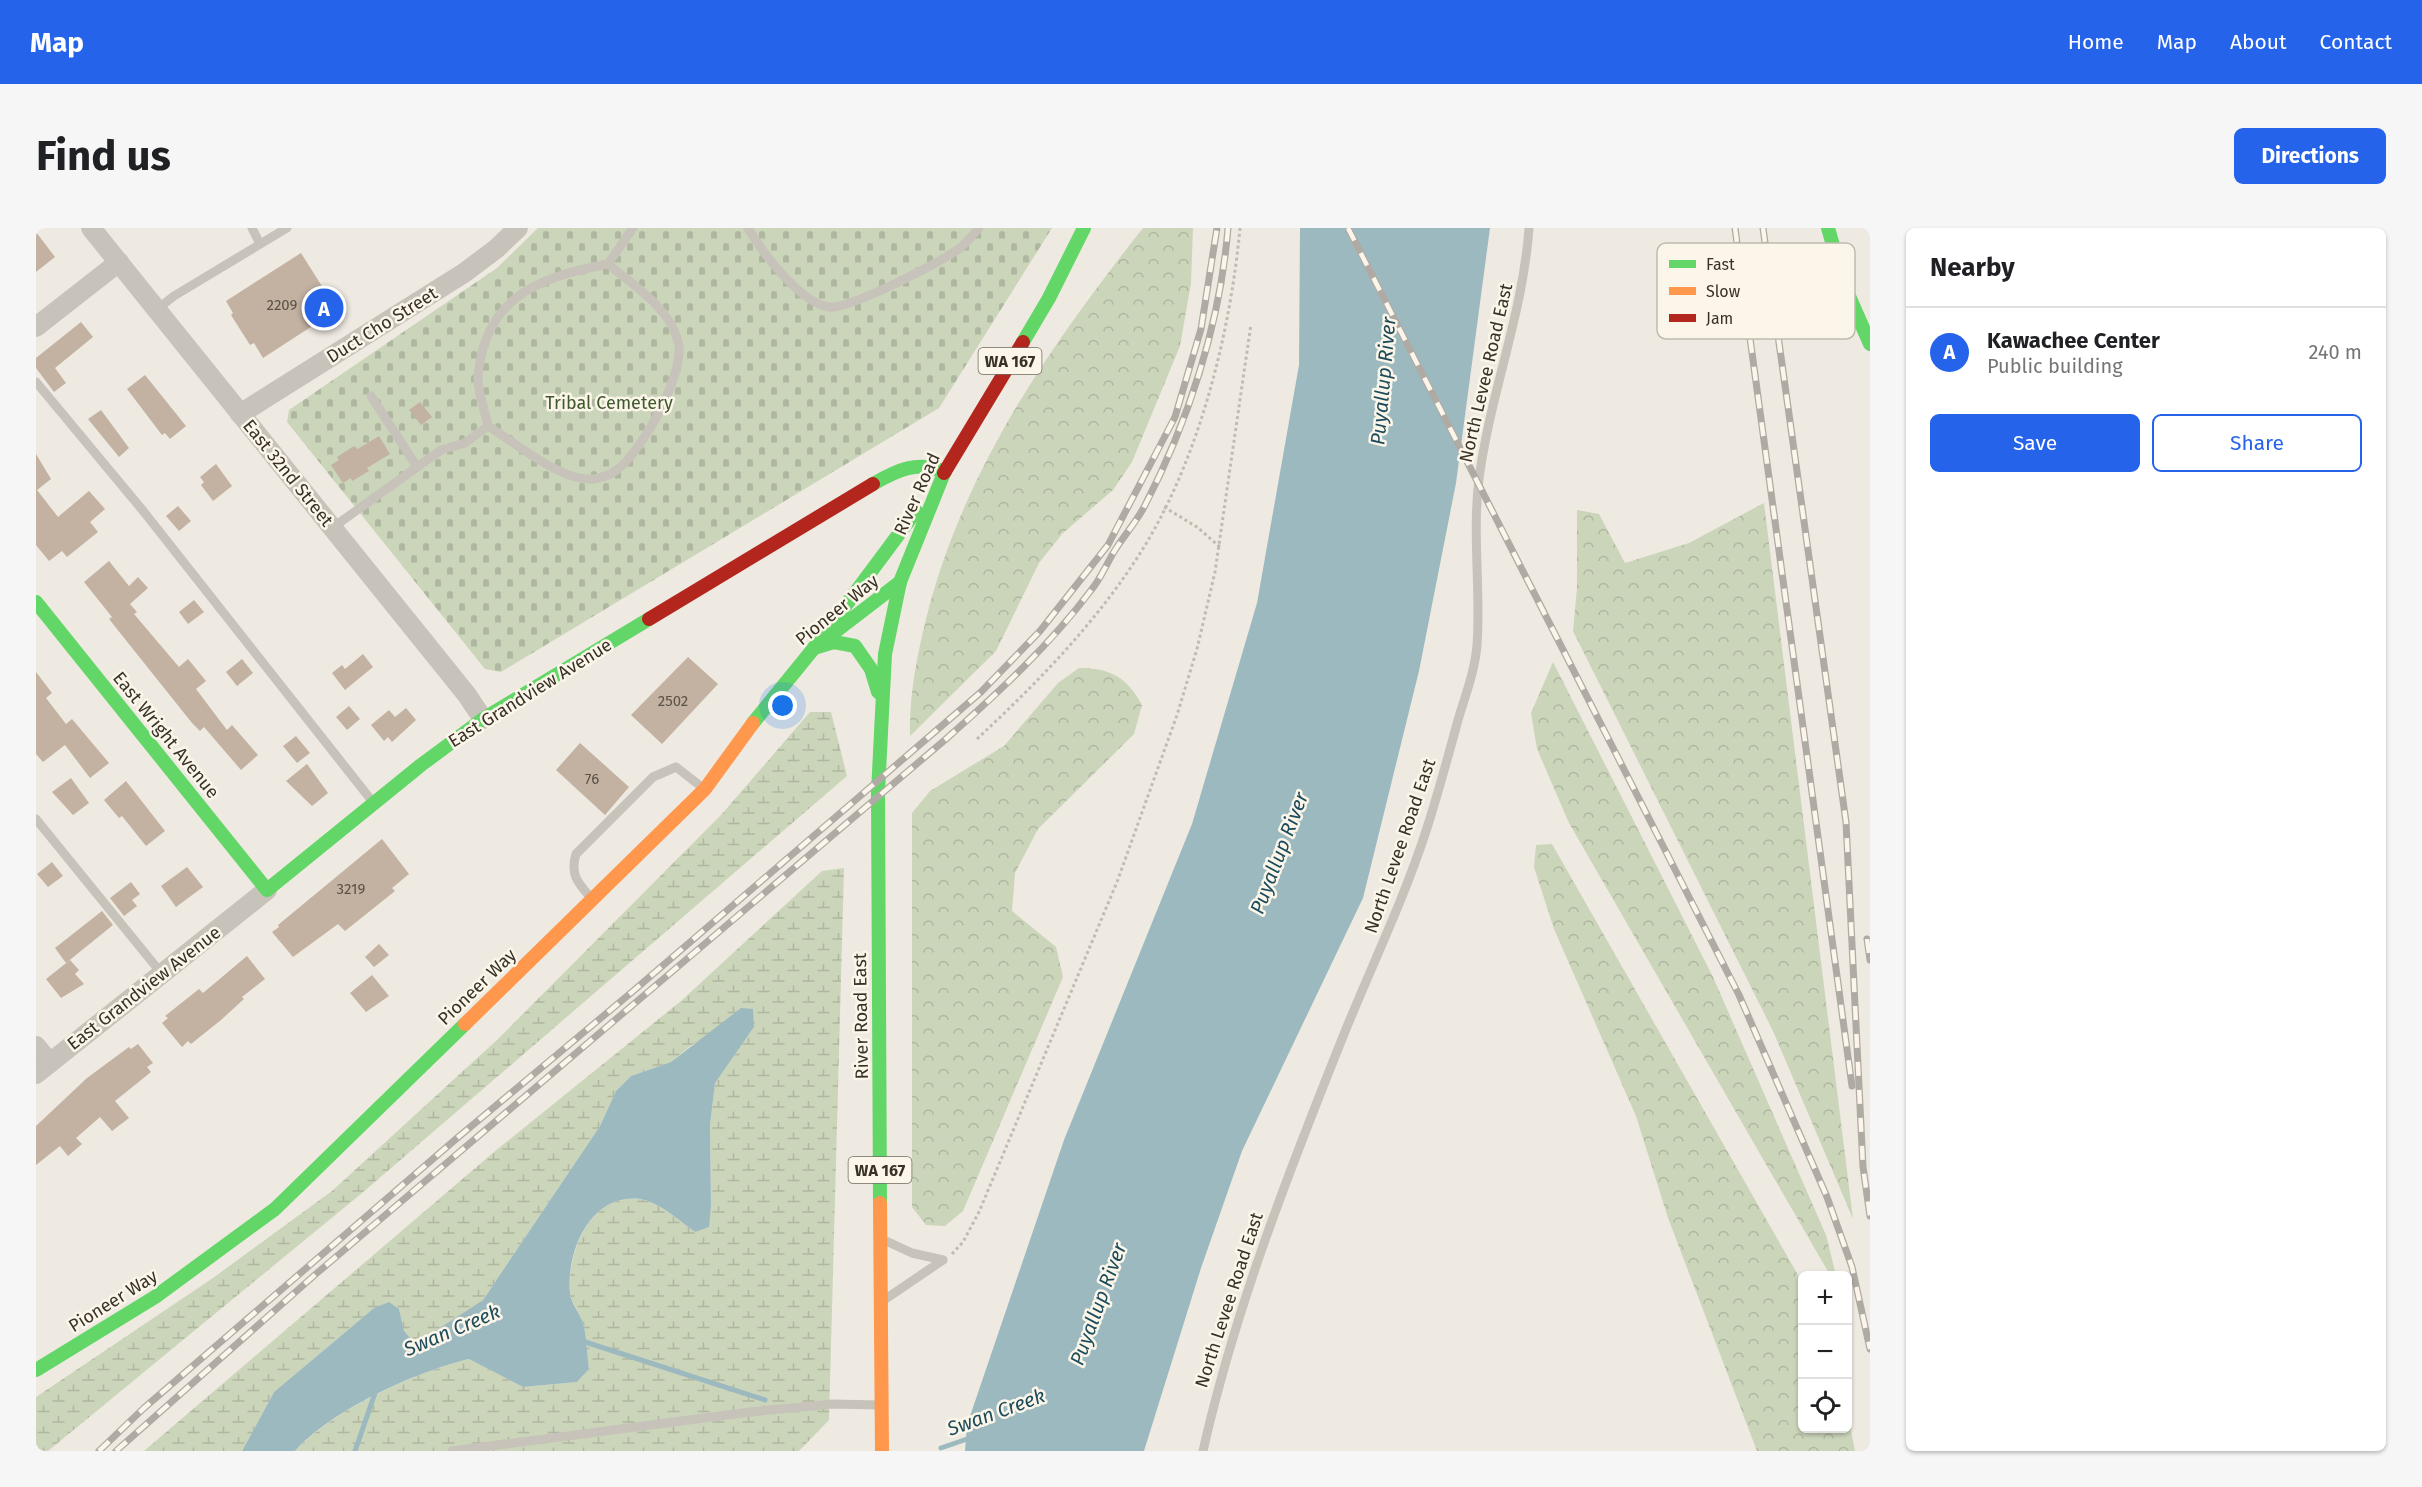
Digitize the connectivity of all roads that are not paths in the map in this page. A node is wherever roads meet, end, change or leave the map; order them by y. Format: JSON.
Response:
{"nodes":[{"id":1,"x":91,"y":228,"type":"edge"},
{"id":2,"x":252,"y":228,"type":"edge"},
{"id":3,"x":287,"y":228,"type":"edge"},
{"id":4,"x":518,"y":228,"type":"edge"},
{"id":5,"x":633,"y":228,"type":"edge"},
{"id":6,"x":748,"y":228,"type":"edge"},
{"id":7,"x":979,"y":228,"type":"edge"},
{"id":8,"x":1084,"y":228,"type":"edge"},
{"id":9,"x":1529,"y":228,"type":"edge"},
{"id":10,"x":1828,"y":228,"type":"edge"},
{"id":11,"x":1832,"y":243,"type":"edge"},
{"id":12,"x":260,"y":244,"type":"junction"},
{"id":13,"x":1086,"y":254,"type":"dead end"},
{"id":14,"x":119,"y":262,"type":"junction"},
{"id":15,"x":608,"y":264,"type":"junction"},
{"id":16,"x":1049,"y":298,"type":"junction"},
{"id":17,"x":156,"y":310,"type":"junction"},
{"id":18,"x":1855,"y":310,"type":"edge"},
{"id":19,"x":36,"y":327,"type":"edge"},
{"id":20,"x":1870,"y":344,"type":"edge"},
{"id":21,"x":36,"y":382,"type":"edge"},
{"id":22,"x":370,"y":396,"type":"dead end"},
{"id":23,"x":240,"y":414,"type":"junction"},
{"id":24,"x":488,"y":426,"type":"junction"},
{"id":25,"x":417,"y":467,"type":"junction"},
{"id":26,"x":945,"y":472,"type":"junction"},
{"id":27,"x":332,"y":528,"type":"junction"},
{"id":28,"x":900,"y":582,"type":"junction"},
{"id":29,"x":36,"y":602,"type":"edge"},
{"id":30,"x":814,"y":648,"type":"junction"},
{"id":31,"x":881,"y":700,"type":"junction"},
{"id":32,"x":483,"y":719,"type":"junction"},
{"id":33,"x":705,"y":789,"type":"junction"},
{"id":34,"x":375,"y":804,"type":"junction"},
{"id":35,"x":36,"y":819,"type":"edge"},
{"id":36,"x":267,"y":891,"type":"junction"},
{"id":37,"x":593,"y":899,"type":"junction"},
{"id":38,"x":162,"y":974,"type":"junction"},
{"id":39,"x":36,"y":1046,"type":"edge"},
{"id":40,"x":43,"y":1069,"type":"edge"},
{"id":41,"x":881,"y":1238,"type":"junction"},
{"id":42,"x":881,"y":1304,"type":"junction"},
{"id":43,"x":36,"y":1370,"type":"edge"},
{"id":44,"x":881,"y":1405,"type":"junction"},
{"id":45,"x":452,"y":1451,"type":"edge"},
{"id":46,"x":882,"y":1451,"type":"edge"},
{"id":47,"x":1203,"y":1451,"type":"edge"}],
"edges":[{"from":1,"to":14,"type":"street","name":"East 32nd Street"},
{"from":2,"to":12,"type":"lane"},
{"from":3,"to":12,"type":"lane"},
{"from":4,"to":23,"type":"street","name":"Duct Cho Street"},
{"from":5,"to":15,"type":"lane"},
{"from":6,"to":7,"type":"lane"},
{"from":8,"to":16,"type":"main road","number":"WA 167"},
{"from":9,"to":47,"type":"lane","name":"North Levee Road East"},
{"from":10,"to":11,"type":"main road"},
{"from":12,"to":17,"type":"lane"},
{"from":13,"to":16,"type":"main road","number":"WA 167"},
{"from":14,"to":17,"type":"street","name":"East 32nd Street"},
{"from":14,"to":19,"type":"street"},
{"from":15,"to":24,"type":"lane"},
{"from":15,"to":24,"type":"lane"},
{"from":16,"to":26,"type":"main road","name":"River Road","number":"WA 167"},
{"from":17,"to":23,"type":"street","name":"East 32nd Street"},
{"from":18,"to":20,"type":"main road"},
{"from":21,"to":34,"type":"lane"},
{"from":22,"to":25,"type":"lane"},
{"from":23,"to":27,"type":"street","name":"East 32nd Street"},
{"from":24,"to":25,"type":"lane"},
{"from":25,"to":27,"type":"lane"},
{"from":26,"to":28,"type":"main road","name":"River Road","number":"WA 167"},
{"from":26,"to":30,"type":"main road"},
{"from":26,"to":32,"type":"main road","name":"East Grandview Avenue"},
{"from":27,"to":32,"type":"street","name":"East 32nd Street"},
{"from":28,"to":30,"type":"main road","name":"Pioneer Way"},
{"from":28,"to":31,"type":"main road","name":"River Road East","number":"WA 167"},
{"from":29,"to":36,"type":"main road","name":"East Wright Avenue"},
{"from":30,"to":31,"type":"main road"},
{"from":30,"to":33,"type":"main road","name":"Pioneer Way"},
{"from":31,"to":41,"type":"main road","name":"River Road East","number":"WA 167"},
{"from":32,"to":34,"type":"main road","name":"East Grandview Avenue"},
{"from":33,"to":37,"type":"main road","name":"Pioneer Way"},
{"from":33,"to":37,"type":"lane"},
{"from":34,"to":36,"type":"main road","name":"East Grandview Avenue"},
{"from":35,"to":38,"type":"lane"},
{"from":36,"to":38,"type":"street","name":"East Grandview Avenue"},
{"from":37,"to":43,"type":"main road","name":"Pioneer Way"},
{"from":38,"to":40,"type":"street","name":"East Grandview Avenue"},
{"from":39,"to":40,"type":"street"},
{"from":41,"to":42,"type":"main road","name":"River Road East","number":"WA 167"},
{"from":41,"to":42,"type":"lane"},
{"from":42,"to":44,"type":"main road","name":"River Road East","number":"WA 167"},
{"from":44,"to":45,"type":"lane"},
{"from":44,"to":46,"type":"main road","name":"River Road East","number":"WA 167"}]}
